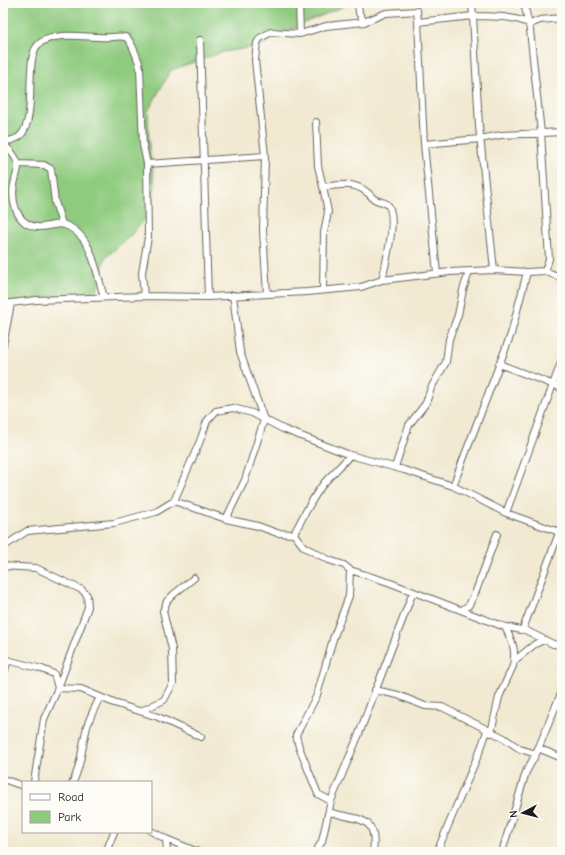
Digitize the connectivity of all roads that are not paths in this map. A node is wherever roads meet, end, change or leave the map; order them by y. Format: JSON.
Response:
{"nodes":[{"id":1,"x":299,"y":3,"type":"edge"},
{"id":2,"x":358,"y":3,"type":"edge"},
{"id":3,"x":416,"y":3,"type":"edge"},
{"id":4,"x":472,"y":3,"type":"edge"},
{"id":5,"x":524,"y":3,"type":"edge"},
{"id":6,"x":417,"y":10,"type":"junction"},
{"id":7,"x":473,"y":16,"type":"junction"},
{"id":8,"x":562,"y":18,"type":"edge"},
{"id":9,"x":364,"y":22,"type":"junction"},
{"id":10,"x":418,"y":22,"type":"junction"},
{"id":11,"x":530,"y":24,"type":"junction"},
{"id":12,"x":300,"y":34,"type":"junction"},
{"id":13,"x":200,"y":40,"type":"dead end"},
{"id":14,"x":316,"y":122,"type":"dead end"},
{"id":15,"x":562,"y":132,"type":"edge"},
{"id":16,"x":541,"y":133,"type":"junction"},
{"id":17,"x":480,"y":139,"type":"junction"},
{"id":18,"x":3,"y":143,"type":"edge"},
{"id":19,"x":424,"y":144,"type":"junction"},
{"id":20,"x":265,"y":156,"type":"junction"},
{"id":21,"x":203,"y":159,"type":"junction"},
{"id":22,"x":18,"y":164,"type":"junction"},
{"id":23,"x":147,"y":164,"type":"junction"},
{"id":24,"x":323,"y":187,"type":"junction"},
{"id":25,"x":62,"y":224,"type":"junction"},
{"id":26,"x":494,"y":270,"type":"junction"},
{"id":27,"x":545,"y":271,"type":"junction"},
{"id":28,"x":469,"y":272,"type":"junction"},
{"id":29,"x":527,"y":272,"type":"junction"},
{"id":30,"x":437,"y":273,"type":"junction"},
{"id":31,"x":562,"y":278,"type":"edge"},
{"id":32,"x":382,"y":280,"type":"junction"},
{"id":33,"x":323,"y":290,"type":"junction"},
{"id":34,"x":267,"y":294,"type":"junction"},
{"id":35,"x":233,"y":295,"type":"junction"},
{"id":36,"x":144,"y":296,"type":"junction"},
{"id":37,"x":104,"y":297,"type":"junction"},
{"id":38,"x":208,"y":297,"type":"junction"},
{"id":39,"x":3,"y":304,"type":"edge"},
{"id":40,"x":11,"y":304,"type":"junction"},
{"id":41,"x":3,"y":344,"type":"edge"},
{"id":42,"x":562,"y":360,"type":"edge"},
{"id":43,"x":499,"y":364,"type":"junction"},
{"id":44,"x":552,"y":385,"type":"junction"},
{"id":45,"x":562,"y":388,"type":"edge"},
{"id":46,"x":264,"y":420,"type":"junction"},
{"id":47,"x":350,"y":455,"type":"junction"},
{"id":48,"x":395,"y":467,"type":"junction"},
{"id":49,"x":452,"y":486,"type":"junction"},
{"id":50,"x":174,"y":501,"type":"junction"},
{"id":51,"x":506,"y":513,"type":"junction"},
{"id":52,"x":226,"y":519,"type":"junction"},
{"id":53,"x":562,"y":525,"type":"edge"},
{"id":54,"x":561,"y":532,"type":"edge"},
{"id":55,"x":294,"y":534,"type":"junction"},
{"id":56,"x":497,"y":534,"type":"dead end"},
{"id":57,"x":3,"y":546,"type":"edge"},
{"id":58,"x":3,"y":566,"type":"edge"},
{"id":59,"x":350,"y":570,"type":"junction"},
{"id":60,"x":194,"y":578,"type":"dead end"},
{"id":61,"x":413,"y":592,"type":"junction"},
{"id":62,"x":462,"y":610,"type":"junction"},
{"id":63,"x":505,"y":627,"type":"junction"},
{"id":64,"x":523,"y":629,"type":"junction"},
{"id":65,"x":544,"y":640,"type":"junction"},
{"id":66,"x":562,"y":645,"type":"edge"},
{"id":67,"x":6,"y":660,"type":"edge"},
{"id":68,"x":514,"y":661,"type":"junction"},
{"id":69,"x":3,"y":676,"type":"edge"},
{"id":70,"x":58,"y":688,"type":"junction"},
{"id":71,"x":375,"y":690,"type":"junction"},
{"id":72,"x":562,"y":690,"type":"edge"},
{"id":73,"x":100,"y":697,"type":"junction"},
{"id":74,"x":141,"y":711,"type":"junction"},
{"id":75,"x":489,"y":732,"type":"junction"},
{"id":76,"x":201,"y":737,"type":"dead end"},
{"id":77,"x":537,"y":751,"type":"junction"},
{"id":78,"x":562,"y":758,"type":"edge"},
{"id":79,"x":3,"y":779,"type":"edge"},
{"id":80,"x":34,"y":781,"type":"edge"},
{"id":81,"x":73,"y":781,"type":"edge"},
{"id":82,"x":22,"y":786,"type":"edge"},
{"id":83,"x":331,"y":801,"type":"junction"},
{"id":84,"x":329,"y":812,"type":"junction"},
{"id":85,"x":152,"y":832,"type":"edge"},
{"id":86,"x":114,"y":833,"type":"edge"},
{"id":87,"x":166,"y":839,"type":"junction"},
{"id":88,"x":106,"y":852,"type":"edge"},
{"id":89,"x":167,"y":852,"type":"edge"},
{"id":90,"x":198,"y":852,"type":"edge"},
{"id":91,"x":316,"y":852,"type":"edge"},
{"id":92,"x":373,"y":852,"type":"edge"},
{"id":93,"x":437,"y":852,"type":"edge"},
{"id":94,"x":502,"y":852,"type":"edge"}],
"edges":[{"from":1,"to":12,"type":"street"},
{"from":2,"to":9,"type":"street"},
{"from":3,"to":6,"type":"street"},
{"from":4,"to":7,"type":"street"},
{"from":5,"to":11,"type":"street"},
{"from":6,"to":9,"type":"street"},
{"from":6,"to":10,"type":"street"},
{"from":7,"to":10,"type":"street"},
{"from":7,"to":11,"type":"street"},
{"from":7,"to":17,"type":"street"},
{"from":8,"to":11,"type":"street"},
{"from":9,"to":12,"type":"street"},
{"from":10,"to":19,"type":"street"},
{"from":11,"to":16,"type":"street"},
{"from":12,"to":20,"type":"street"},
{"from":13,"to":21,"type":"street"},
{"from":14,"to":24,"type":"street"},
{"from":15,"to":16,"type":"street"},
{"from":16,"to":17,"type":"street"},
{"from":16,"to":27,"type":"street"},
{"from":17,"to":19,"type":"street"},
{"from":17,"to":26,"type":"street"},
{"from":18,"to":22,"type":"street"},
{"from":18,"to":23,"type":"street"},
{"from":19,"to":30,"type":"street"},
{"from":20,"to":21,"type":"street"},
{"from":20,"to":34,"type":"street"},
{"from":21,"to":23,"type":"street"},
{"from":21,"to":38,"type":"street"},
{"from":22,"to":25,"type":"street"},
{"from":22,"to":25,"type":"street"},
{"from":23,"to":36,"type":"street"},
{"from":24,"to":32,"type":"street"},
{"from":24,"to":33,"type":"street"},
{"from":25,"to":37,"type":"street"},
{"from":26,"to":28,"type":"street"},
{"from":26,"to":29,"type":"street"},
{"from":27,"to":29,"type":"street"},
{"from":27,"to":31,"type":"street"},
{"from":28,"to":30,"type":"street"},
{"from":28,"to":48,"type":"street"},
{"from":29,"to":43,"type":"street"},
{"from":30,"to":32,"type":"street"},
{"from":32,"to":33,"type":"street"},
{"from":33,"to":34,"type":"street"},
{"from":34,"to":35,"type":"street"},
{"from":35,"to":38,"type":"street"},
{"from":35,"to":46,"type":"street"},
{"from":36,"to":37,"type":"street"},
{"from":36,"to":38,"type":"street"},
{"from":37,"to":40,"type":"street"},
{"from":39,"to":40,"type":"street"},
{"from":40,"to":41,"type":"street"},
{"from":42,"to":44,"type":"street"},
{"from":43,"to":44,"type":"street"},
{"from":43,"to":49,"type":"street"},
{"from":44,"to":45,"type":"street"},
{"from":44,"to":51,"type":"street"},
{"from":46,"to":47,"type":"street"},
{"from":46,"to":50,"type":"street"},
{"from":46,"to":52,"type":"street"},
{"from":47,"to":48,"type":"street"},
{"from":47,"to":55,"type":"street"},
{"from":48,"to":49,"type":"street"},
{"from":49,"to":51,"type":"street"},
{"from":50,"to":52,"type":"street"},
{"from":50,"to":57,"type":"street"},
{"from":51,"to":54,"type":"street"},
{"from":52,"to":55,"type":"street"},
{"from":53,"to":54,"type":"street"},
{"from":54,"to":64,"type":"street"},
{"from":55,"to":59,"type":"street"},
{"from":56,"to":62,"type":"street"},
{"from":58,"to":70,"type":"street"},
{"from":59,"to":61,"type":"street"},
{"from":59,"to":83,"type":"street"},
{"from":60,"to":74,"type":"street"},
{"from":61,"to":62,"type":"street"},
{"from":61,"to":71,"type":"street"},
{"from":62,"to":63,"type":"street"},
{"from":63,"to":64,"type":"street"},
{"from":63,"to":68,"type":"street"},
{"from":64,"to":65,"type":"street"},
{"from":65,"to":66,"type":"street"},
{"from":65,"to":68,"type":"street"},
{"from":67,"to":69,"type":"street"},
{"from":67,"to":70,"type":"street"},
{"from":68,"to":75,"type":"street"},
{"from":70,"to":73,"type":"street"},
{"from":70,"to":80,"type":"street"},
{"from":71,"to":75,"type":"street"},
{"from":71,"to":83,"type":"street"},
{"from":72,"to":77,"type":"street"},
{"from":73,"to":74,"type":"street"},
{"from":73,"to":81,"type":"street"},
{"from":74,"to":76,"type":"street"},
{"from":75,"to":77,"type":"street"},
{"from":75,"to":93,"type":"street"},
{"from":77,"to":78,"type":"street"},
{"from":77,"to":94,"type":"street"},
{"from":79,"to":82,"type":"street"},
{"from":83,"to":84,"type":"street"},
{"from":84,"to":91,"type":"street"},
{"from":84,"to":92,"type":"street"},
{"from":85,"to":87,"type":"street"},
{"from":86,"to":88,"type":"street"},
{"from":87,"to":89,"type":"street"},
{"from":87,"to":90,"type":"street"}]}
